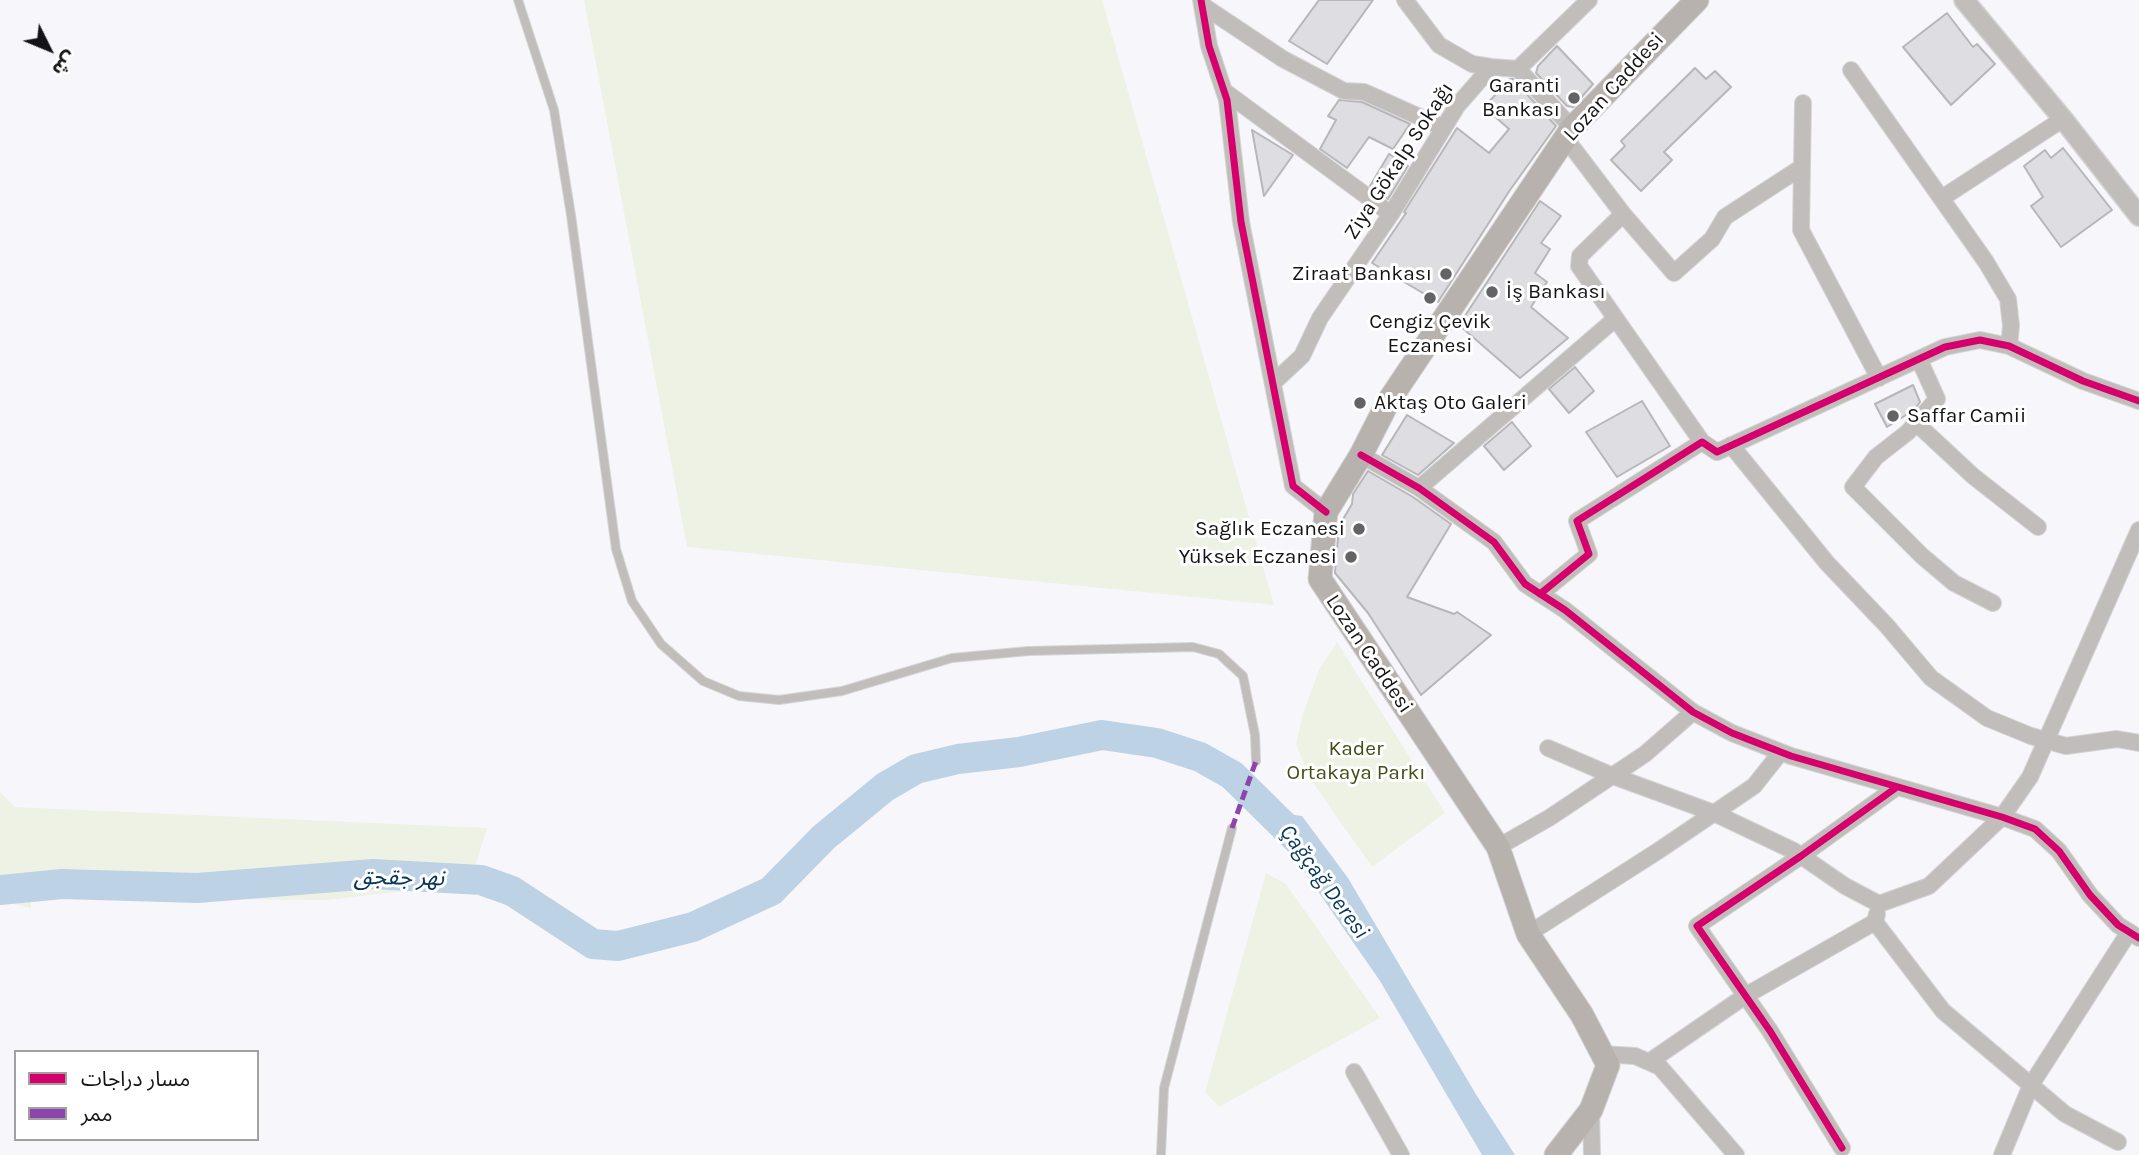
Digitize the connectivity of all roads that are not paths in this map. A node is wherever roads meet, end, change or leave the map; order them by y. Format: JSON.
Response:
{"nodes":[{"id":1,"x":518,"y":0,"type":"edge"},
{"id":2,"x":1405,"y":0,"type":"edge"},
{"id":3,"x":1589,"y":0,"type":"edge"},
{"id":4,"x":1697,"y":0,"type":"edge"},
{"id":5,"x":1964,"y":0,"type":"edge"},
{"id":6,"x":1201,"y":2,"type":"edge"},
{"id":7,"x":1491,"y":66,"type":"junction"},
{"id":8,"x":1518,"y":69,"type":"junction"},
{"id":9,"x":1851,"y":70,"type":"dead end"},
{"id":10,"x":1224,"y":90,"type":"junction"},
{"id":11,"x":1803,"y":103,"type":"dead end"},
{"id":12,"x":2063,"y":119,"type":"junction"},
{"id":13,"x":1443,"y":127,"type":"junction"},
{"id":14,"x":1569,"y":133,"type":"junction"},
{"id":15,"x":1802,"y":167,"type":"junction"},
{"id":16,"x":1942,"y":198,"type":"junction"},
{"id":17,"x":1391,"y":214,"type":"junction"},
{"id":18,"x":1623,"y":214,"type":"junction"},
{"id":19,"x":2139,"y":216,"type":"edge"},
{"id":20,"x":1615,"y":319,"type":"junction"},
{"id":21,"x":2009,"y":346,"type":"junction"},
{"id":22,"x":1919,"y":359,"type":"junction"},
{"id":23,"x":1879,"y":378,"type":"junction"},
{"id":24,"x":1273,"y":383,"type":"junction"},
{"id":25,"x":2139,"y":401,"type":"edge"},
{"id":26,"x":1916,"y":423,"type":"junction"},
{"id":27,"x":1702,"y":442,"type":"junction"},
{"id":28,"x":1731,"y":445,"type":"junction"},
{"id":29,"x":1361,"y":455,"type":"junction"},
{"id":30,"x":1419,"y":488,"type":"junction"},
{"id":31,"x":1326,"y":512,"type":"junction"},
{"id":32,"x":2038,"y":527,"type":"dead end"},
{"id":33,"x":2139,"y":530,"type":"edge"},
{"id":34,"x":1541,"y":594,"type":"junction"},
{"id":35,"x":1993,"y":603,"type":"dead end"},
{"id":36,"x":1693,"y":712,"type":"junction"},
{"id":37,"x":2048,"y":741,"type":"junction"},
{"id":38,"x":2139,"y":743,"type":"edge"},
{"id":39,"x":1548,"y":748,"type":"dead end"},
{"id":40,"x":1781,"y":752,"type":"junction"},
{"id":41,"x":1256,"y":761,"type":"dead end"},
{"id":42,"x":1613,"y":776,"type":"junction"},
{"id":43,"x":1897,"y":787,"type":"junction"},
{"id":44,"x":1714,"y":813,"type":"junction"},
{"id":45,"x":2002,"y":817,"type":"junction"},
{"id":46,"x":1232,"y":828,"type":"dead end"},
{"id":47,"x":1498,"y":847,"type":"junction"},
{"id":48,"x":1801,"y":856,"type":"junction"},
{"id":49,"x":1880,"y":904,"type":"junction"},
{"id":50,"x":1875,"y":922,"type":"junction"},
{"id":51,"x":1528,"y":934,"type":"junction"},
{"id":52,"x":2134,"y":935,"type":"edge"},
{"id":53,"x":1745,"y":996,"type":"junction"},
{"id":54,"x":1602,"y":1054,"type":"junction"},
{"id":55,"x":1649,"y":1062,"type":"junction"},
{"id":56,"x":1354,"y":1072,"type":"dead end"},
{"id":57,"x":2031,"y":1085,"type":"junction"},
{"id":58,"x":1591,"y":1111,"type":"junction"},
{"id":59,"x":2118,"y":1142,"type":"dead end"},
{"id":60,"x":1842,"y":1147,"type":"dead end"},
{"id":61,"x":1161,"y":1155,"type":"edge"},
{"id":62,"x":1401,"y":1155,"type":"edge"},
{"id":63,"x":1556,"y":1155,"type":"edge"},
{"id":64,"x":1592,"y":1155,"type":"edge"},
{"id":65,"x":1737,"y":1155,"type":"edge"},
{"id":66,"x":2002,"y":1155,"type":"edge"}],
"edges":[{"from":1,"to":41,"type":"lane"},
{"from":2,"to":7,"type":"street"},
{"from":3,"to":8,"type":"street"},
{"from":4,"to":14,"type":"main road","name":"Lozan Caddesi"},
{"from":5,"to":12,"type":"street"},
{"from":6,"to":10,"type":"street"},
{"from":6,"to":13,"type":"street"},
{"from":7,"to":8,"type":"street"},
{"from":7,"to":13,"type":"street","name":"Ziya Gökalp Sokağı"},
{"from":8,"to":14,"type":"street"},
{"from":9,"to":16,"type":"street"},
{"from":10,"to":17,"type":"street"},
{"from":10,"to":24,"type":"street"},
{"from":11,"to":15,"type":"street"},
{"from":12,"to":16,"type":"street"},
{"from":12,"to":19,"type":"street"},
{"from":13,"to":17,"type":"street","name":"Ziya Gökalp Sokağı"},
{"from":14,"to":18,"type":"street"},
{"from":14,"to":29,"type":"main road","name":"Lozan Caddesi"},
{"from":15,"to":18,"type":"street"},
{"from":15,"to":23,"type":"street"},
{"from":16,"to":21,"type":"street"},
{"from":17,"to":24,"type":"street","name":"Ziya Gökalp Sokağı"},
{"from":18,"to":20,"type":"street"},
{"from":20,"to":27,"type":"street"},
{"from":20,"to":30,"type":"street"},
{"from":21,"to":22,"type":"street"},
{"from":21,"to":25,"type":"street"},
{"from":22,"to":23,"type":"street"},
{"from":22,"to":26,"type":"street"},
{"from":23,"to":28,"type":"street"},
{"from":24,"to":31,"type":"street"},
{"from":26,"to":32,"type":"street"},
{"from":26,"to":35,"type":"street"},
{"from":27,"to":28,"type":"street"},
{"from":27,"to":34,"type":"street"},
{"from":28,"to":37,"type":"street"},
{"from":29,"to":30,"type":"street"},
{"from":29,"to":31,"type":"main road","name":"Lozan Caddesi"},
{"from":30,"to":34,"type":"street"},
{"from":31,"to":47,"type":"main road","name":"Lozan Caddesi"},
{"from":33,"to":37,"type":"street"},
{"from":34,"to":36,"type":"street"},
{"from":36,"to":40,"type":"street"},
{"from":36,"to":42,"type":"street"},
{"from":37,"to":38,"type":"street"},
{"from":37,"to":45,"type":"street"},
{"from":39,"to":42,"type":"street"},
{"from":40,"to":43,"type":"street"},
{"from":40,"to":44,"type":"street"},
{"from":42,"to":44,"type":"street"},
{"from":42,"to":47,"type":"street"},
{"from":43,"to":45,"type":"street"},
{"from":43,"to":48,"type":"street"},
{"from":44,"to":48,"type":"street"},
{"from":44,"to":51,"type":"street"},
{"from":45,"to":49,"type":"street"},
{"from":45,"to":52,"type":"street"},
{"from":46,"to":61,"type":"lane"},
{"from":47,"to":51,"type":"main road","name":"Lozan Caddesi"},
{"from":48,"to":49,"type":"street"},
{"from":48,"to":53,"type":"street"},
{"from":49,"to":50,"type":"street"},
{"from":50,"to":53,"type":"street"},
{"from":50,"to":57,"type":"street"},
{"from":51,"to":54,"type":"main road","name":"Lozan Caddesi"},
{"from":52,"to":57,"type":"street"},
{"from":53,"to":55,"type":"street"},
{"from":53,"to":60,"type":"street"},
{"from":54,"to":55,"type":"street"},
{"from":54,"to":58,"type":"main road"},
{"from":55,"to":65,"type":"street"},
{"from":56,"to":62,"type":"street"},
{"from":57,"to":59,"type":"street"},
{"from":57,"to":66,"type":"street"},
{"from":58,"to":63,"type":"main road"},
{"from":58,"to":64,"type":"street"}]}
